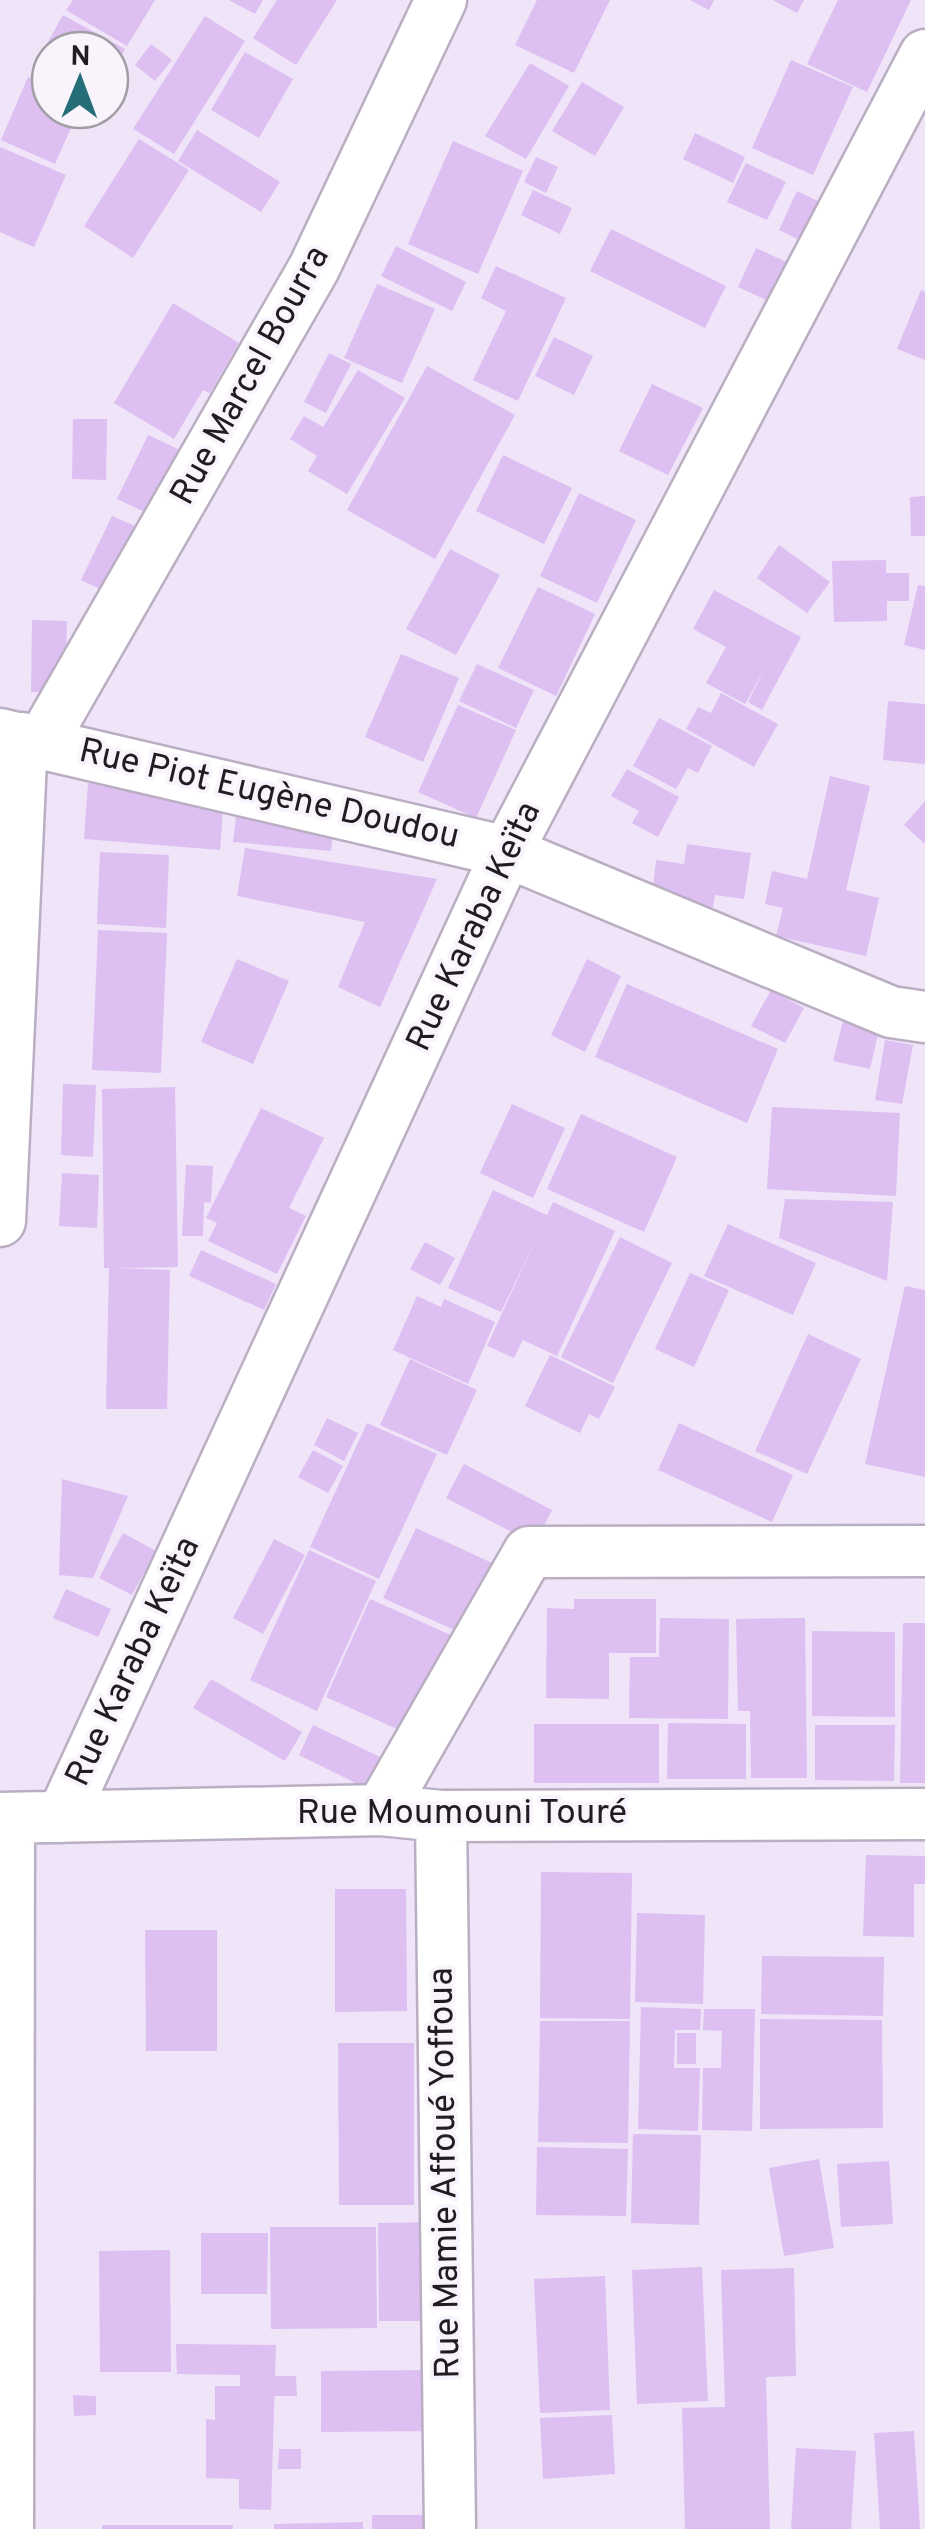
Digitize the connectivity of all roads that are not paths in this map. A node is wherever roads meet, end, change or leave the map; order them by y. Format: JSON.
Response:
{"nodes":[{"id":1,"x":441,"y":0,"type":"edge"},
{"id":2,"x":925,"y":54,"type":"edge"},
{"id":3,"x":21,"y":738,"type":"edge"},
{"id":4,"x":508,"y":852,"type":"junction"},
{"id":5,"x":925,"y":1017,"type":"edge"},
{"id":6,"x":0,"y":1221,"type":"edge"},
{"id":7,"x":925,"y":1551,"type":"edge"},
{"id":8,"x":381,"y":1810,"type":"junction"},
{"id":9,"x":925,"y":1814,"type":"edge"},
{"id":10,"x":441,"y":1816,"type":"junction"},
{"id":11,"x":62,"y":1817,"type":"junction"},
{"id":12,"x":4,"y":1818,"type":"edge"},
{"id":13,"x":8,"y":2529,"type":"edge"},
{"id":14,"x":450,"y":2529,"type":"edge"}],
"edges":[{"from":1,"to":3,"type":"street","name":"Rue Marcel Bourra"},
{"from":2,"to":4,"type":"street","name":"Rue Karaba Keïta"},
{"from":3,"to":4,"type":"street","name":"Rue Piot Eugène Doudou"},
{"from":3,"to":6,"type":"street"},
{"from":4,"to":5,"type":"street","name":"Rue Piot Eugène Doudou"},
{"from":4,"to":11,"type":"street","name":"Rue Karaba Keïta"},
{"from":7,"to":8,"type":"street"},
{"from":8,"to":10,"type":"street","name":"Rue Moumouni Touré"},
{"from":8,"to":11,"type":"street","name":"Rue Moumouni Touré"},
{"from":9,"to":10,"type":"street","name":"Rue Moumouni Touré"},
{"from":10,"to":14,"type":"street","name":"Rue Mamie Affoué Yoffoua"},
{"from":11,"to":12,"type":"street","name":"Rue Moumouni Touré"},
{"from":12,"to":13,"type":"street"}]}
